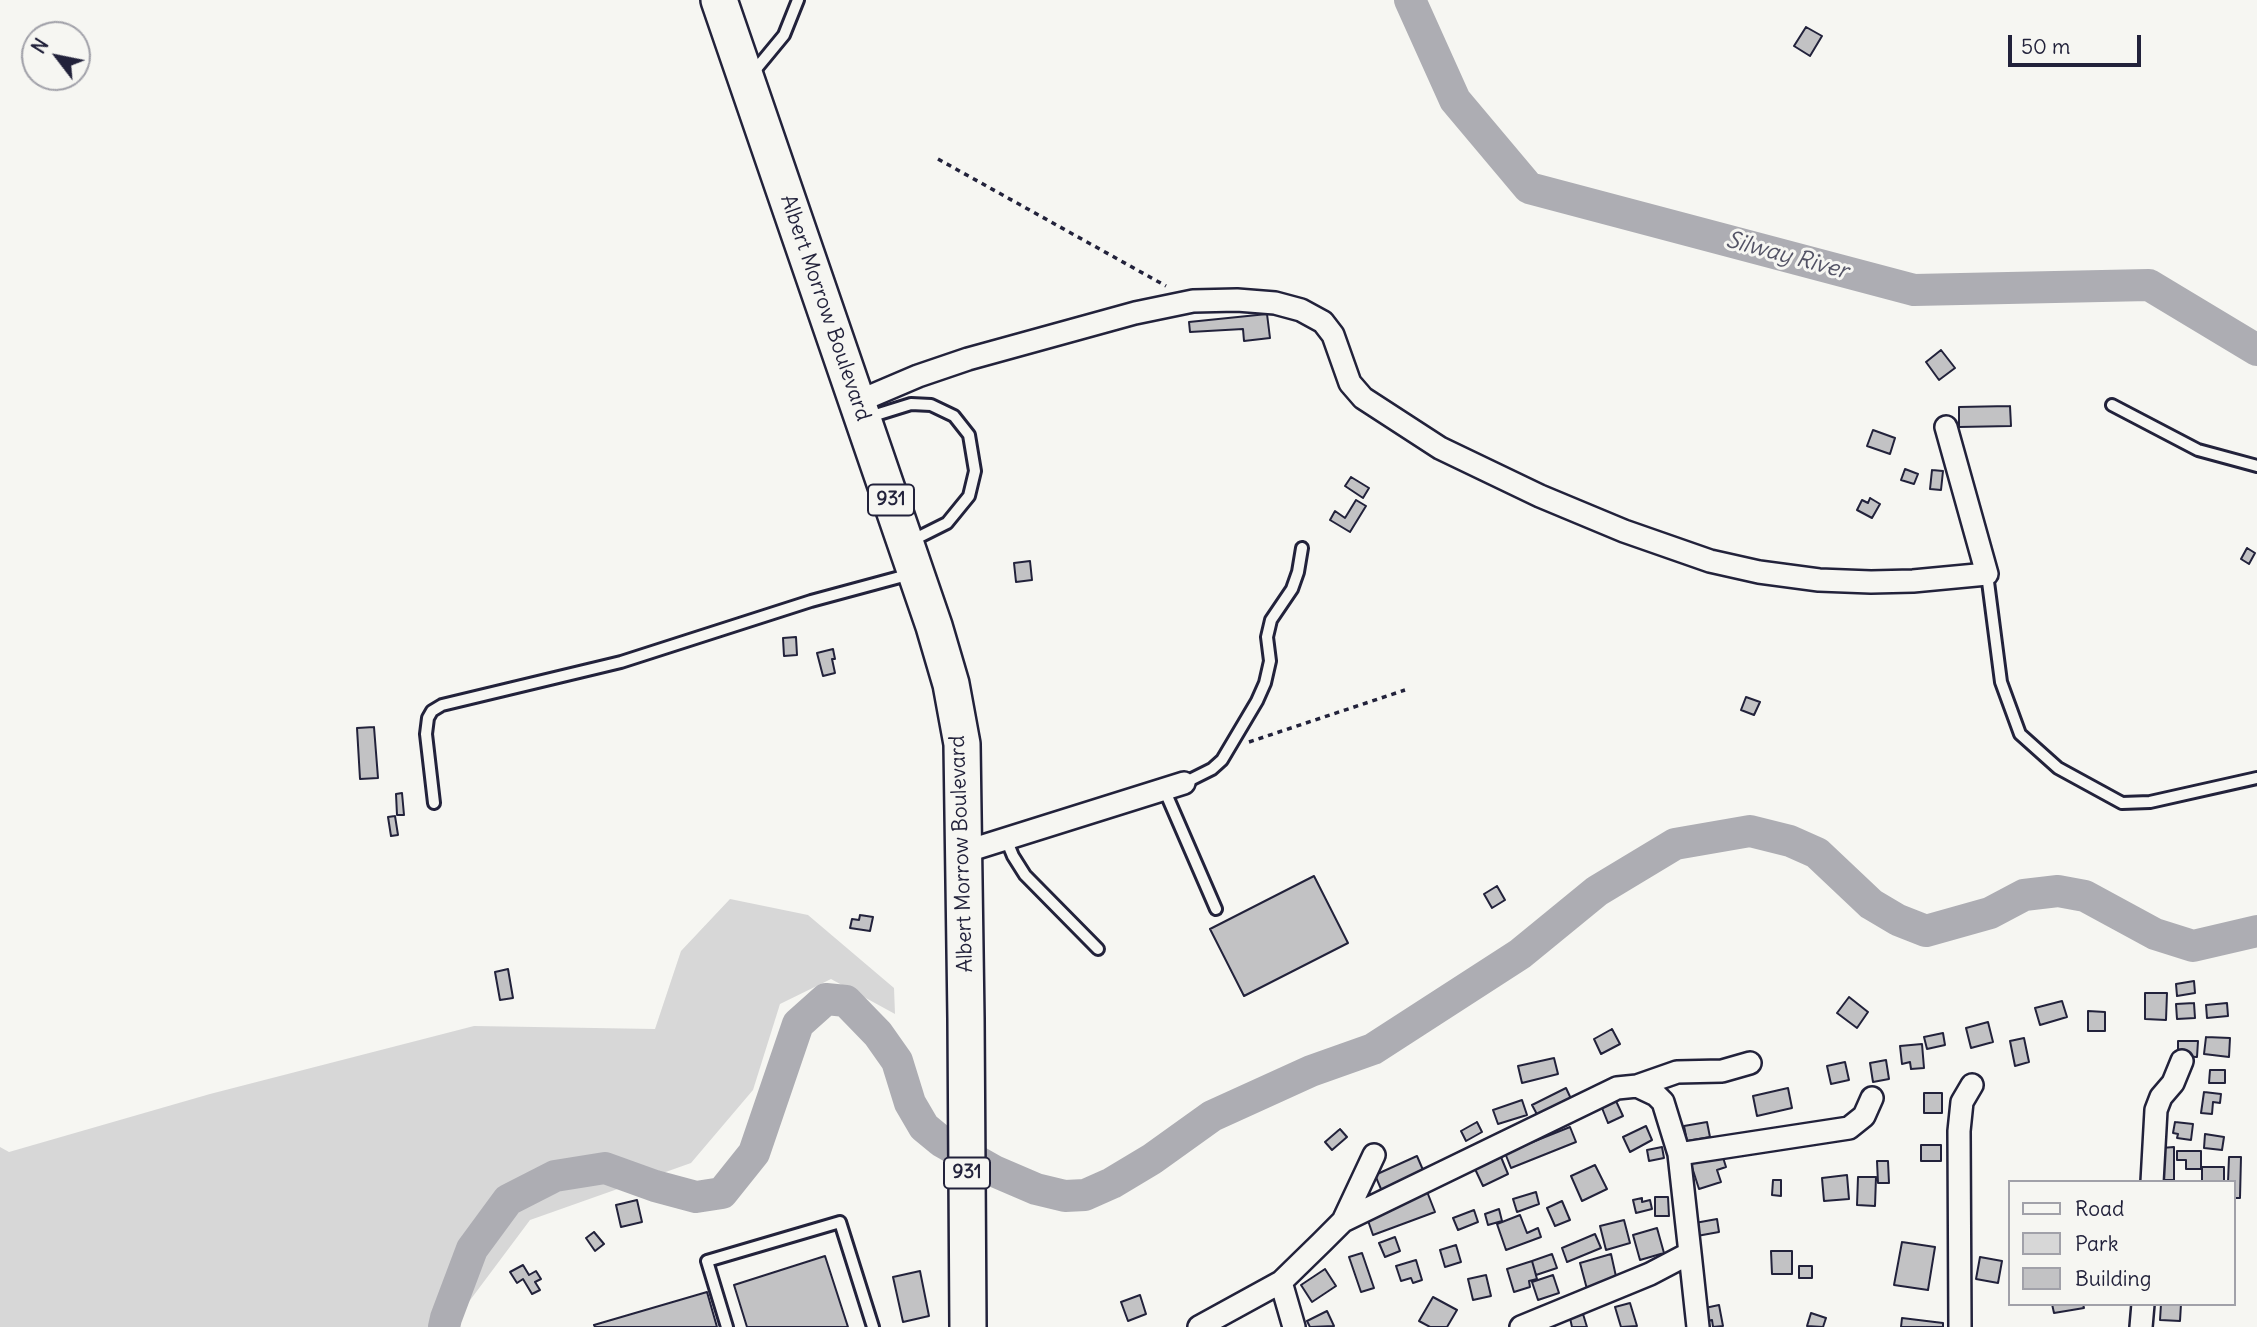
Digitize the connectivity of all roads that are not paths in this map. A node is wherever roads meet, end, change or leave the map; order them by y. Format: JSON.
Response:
{"nodes":[{"id":1,"x":719,"y":0,"type":"edge"},
{"id":2,"x":798,"y":0,"type":"edge"},
{"id":3,"x":746,"y":80,"type":"junction"},
{"id":4,"x":2112,"y":405,"type":"dead end"},
{"id":5,"x":860,"y":411,"type":"junction"},
{"id":6,"x":1946,"y":428,"type":"dead end"},
{"id":7,"x":2257,"y":466,"type":"edge"},
{"id":8,"x":1302,"y":548,"type":"dead end"},
{"id":9,"x":911,"y":558,"type":"junction"},
{"id":10,"x":1987,"y":574,"type":"junction"},
{"id":11,"x":2257,"y":778,"type":"edge"},
{"id":12,"x":1174,"y":786,"type":"junction"},
{"id":13,"x":434,"y":803,"type":"dead end"},
{"id":14,"x":1006,"y":839,"type":"junction"},
{"id":15,"x":964,"y":852,"type":"junction"},
{"id":16,"x":1216,"y":909,"type":"dead end"},
{"id":17,"x":1098,"y":949,"type":"dead end"},
{"id":18,"x":2182,"y":1061,"type":"dead end"},
{"id":19,"x":1750,"y":1063,"type":"dead end"},
{"id":20,"x":1972,"y":1085,"type":"dead end"},
{"id":21,"x":1637,"y":1086,"type":"junction"},
{"id":22,"x":1872,"y":1098,"type":"dead end"},
{"id":23,"x":1679,"y":1154,"type":"junction"},
{"id":24,"x":1374,"y":1155,"type":"dead end"},
{"id":25,"x":2152,"y":1180,"type":"edge"},
{"id":26,"x":1343,"y":1221,"type":"junction"},
{"id":27,"x":1690,"y":1253,"type":"junction"},
{"id":28,"x":1281,"y":1282,"type":"junction"},
{"id":29,"x":2143,"y":1306,"type":"edge"},
{"id":30,"x":727,"y":1327,"type":"edge"},
{"id":31,"x":873,"y":1327,"type":"edge"},
{"id":32,"x":968,"y":1327,"type":"edge"},
{"id":33,"x":1199,"y":1327,"type":"edge"},
{"id":34,"x":1294,"y":1327,"type":"edge"},
{"id":35,"x":1521,"y":1327,"type":"edge"},
{"id":36,"x":1698,"y":1327,"type":"edge"},
{"id":37,"x":1959,"y":1327,"type":"edge"},
{"id":38,"x":2141,"y":1327,"type":"edge"}],
"edges":[{"from":1,"to":3,"type":"highway","name":"Albert Morrow Boulevard","number":"931"},
{"from":2,"to":3,"type":"lane"},
{"from":3,"to":5,"type":"highway","name":"Albert Morrow Boulevard","number":"931"},
{"from":4,"to":7,"type":"lane"},
{"from":5,"to":9,"type":"highway","name":"Albert Morrow Boulevard","number":"931"},
{"from":5,"to":9,"type":"lane"},
{"from":5,"to":10,"type":"street"},
{"from":6,"to":10,"type":"street"},
{"from":8,"to":12,"type":"lane"},
{"from":9,"to":13,"type":"lane"},
{"from":9,"to":15,"type":"highway","name":"Albert Morrow Boulevard","number":"931"},
{"from":10,"to":11,"type":"lane"},
{"from":12,"to":14,"type":"street"},
{"from":12,"to":16,"type":"lane"},
{"from":14,"to":15,"type":"street"},
{"from":14,"to":17,"type":"lane"},
{"from":15,"to":32,"type":"highway","name":"Albert Morrow Boulevard","number":"931"},
{"from":18,"to":25,"type":"street"},
{"from":19,"to":21,"type":"street"},
{"from":20,"to":37,"type":"street"},
{"from":21,"to":23,"type":"street"},
{"from":21,"to":26,"type":"street"},
{"from":22,"to":23,"type":"street"},
{"from":23,"to":27,"type":"street"},
{"from":24,"to":26,"type":"street"},
{"from":26,"to":28,"type":"street"},
{"from":27,"to":35,"type":"street"},
{"from":27,"to":36,"type":"street"},
{"from":28,"to":33,"type":"street"},
{"from":28,"to":34,"type":"street"},
{"from":29,"to":38,"type":"street"},
{"from":30,"to":31,"type":"lane"}]}
